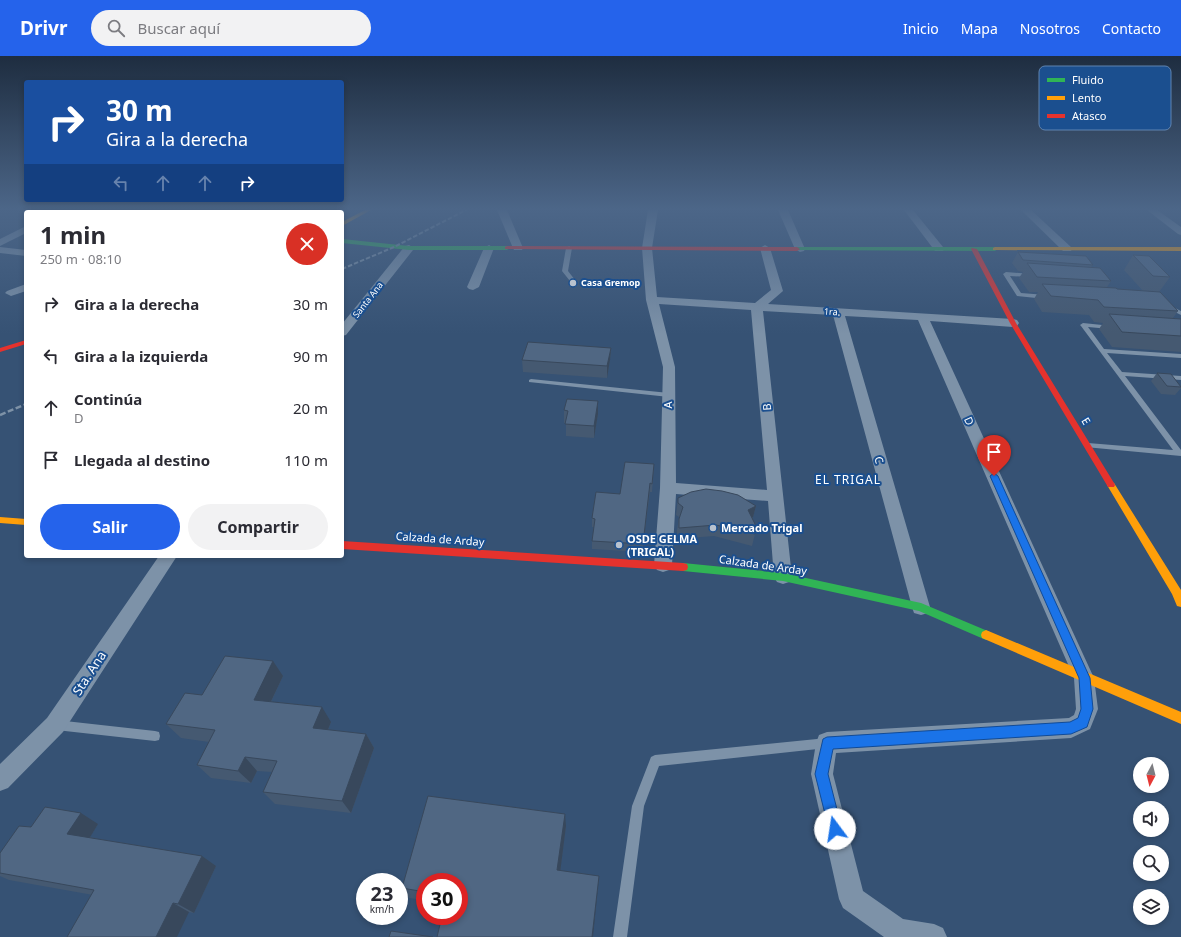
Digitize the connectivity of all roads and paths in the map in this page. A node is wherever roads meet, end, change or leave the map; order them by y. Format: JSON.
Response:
{"nodes":[{"id":1,"x":10,"y":251,"type":"edge"},
{"id":2,"x":407,"y":251,"type":"edge"},
{"id":3,"x":488,"y":251,"type":"edge"},
{"id":4,"x":568,"y":251,"type":"edge"},
{"id":5,"x":647,"y":251,"type":"edge"},
{"id":6,"x":766,"y":251,"type":"edge"},
{"id":7,"x":975,"y":251,"type":"edge"},
{"id":8,"x":24,"y":253,"type":"edge"},
{"id":9,"x":1037,"y":276,"type":"edge"},
{"id":10,"x":572,"y":280,"type":"dead end"},
{"id":11,"x":474,"y":287,"type":"dead end"},
{"id":12,"x":24,"y":288,"type":"edge"},
{"id":13,"x":777,"y":291,"type":"junction"},
{"id":14,"x":11,"y":294,"type":"dead end"},
{"id":15,"x":1056,"y":297,"type":"edge"},
{"id":16,"x":652,"y":300,"type":"junction"},
{"id":17,"x":1159,"y":305,"type":"edge"},
{"id":18,"x":757,"y":307,"type":"junction"},
{"id":19,"x":800,"y":309,"type":"junction"},
{"id":20,"x":838,"y":312,"type":"junction"},
{"id":21,"x":1181,"y":313,"type":"edge"},
{"id":22,"x":923,"y":318,"type":"junction"},
{"id":23,"x":1013,"y":323,"type":"junction"},
{"id":24,"x":1121,"y":327,"type":"edge"},
{"id":25,"x":344,"y":329,"type":"edge"},
{"id":26,"x":24,"y":343,"type":"edge"},
{"id":27,"x":0,"y":350,"type":"edge"},
{"id":28,"x":1102,"y":351,"type":"junction"},
{"id":29,"x":1181,"y":356,"type":"edge"},
{"id":30,"x":1120,"y":374,"type":"junction"},
{"id":31,"x":1181,"y":378,"type":"edge"},
{"id":32,"x":531,"y":381,"type":"dead end"},
{"id":33,"x":668,"y":395,"type":"junction"},
{"id":34,"x":1087,"y":445,"type":"junction"},
{"id":35,"x":1180,"y":453,"type":"edge"},
{"id":36,"x":668,"y":488,"type":"junction"},
{"id":37,"x":775,"y":496,"type":"junction"},
{"id":38,"x":0,"y":520,"type":"edge"},
{"id":39,"x":24,"y":522,"type":"edge"},
{"id":40,"x":344,"y":545,"type":"edge"},
{"id":41,"x":167,"y":558,"type":"edge"},
{"id":42,"x":663,"y":565,"type":"junction"},
{"id":43,"x":782,"y":577,"type":"junction"},
{"id":44,"x":1181,"y":603,"type":"edge"},
{"id":45,"x":921,"y":608,"type":"junction"},
{"id":46,"x":1084,"y":678,"type":"junction"},
{"id":47,"x":1181,"y":718,"type":"edge"},
{"id":48,"x":55,"y":725,"type":"junction"},
{"id":49,"x":155,"y":736,"type":"dead end"},
{"id":50,"x":827,"y":743,"type":"junction"},
{"id":51,"x":0,"y":780,"type":"edge"},
{"id":52,"x":620,"y":937,"type":"edge"},
{"id":53,"x":934,"y":937,"type":"edge"}],
"edges":[{"from":1,"to":8,"type":"street"},
{"from":2,"to":25,"type":"street","name":"Santa Ana"},
{"from":3,"to":11,"type":"street"},
{"from":4,"to":10,"type":"lane"},
{"from":5,"to":16,"type":"street","name":"A"},
{"from":6,"to":13,"type":"street"},
{"from":7,"to":23,"type":"street","name":"E"},
{"from":9,"to":15,"type":"lane"},
{"from":12,"to":14,"type":"street"},
{"from":13,"to":18,"type":"street"},
{"from":13,"to":19,"type":"street"},
{"from":16,"to":18,"type":"street","name":"1ra."},
{"from":16,"to":33,"type":"street","name":"A"},
{"from":17,"to":21,"type":"lane"},
{"from":18,"to":19,"type":"street","name":"1ra."},
{"from":18,"to":37,"type":"street","name":"B"},
{"from":19,"to":20,"type":"street","name":"1ra."},
{"from":20,"to":22,"type":"street","name":"1ra."},
{"from":20,"to":45,"type":"street","name":"C"},
{"from":22,"to":23,"type":"street","name":"1ra."},
{"from":22,"to":46,"type":"street","name":"D"},
{"from":23,"to":34,"type":"street","name":"E"},
{"from":24,"to":28,"type":"lane"},
{"from":26,"to":27,"type":"street"},
{"from":28,"to":29,"type":"lane"},
{"from":28,"to":30,"type":"lane"},
{"from":30,"to":31,"type":"lane"},
{"from":30,"to":35,"type":"lane"},
{"from":32,"to":33,"type":"lane"},
{"from":33,"to":36,"type":"street","name":"A"},
{"from":34,"to":35,"type":"lane"},
{"from":34,"to":44,"type":"street","name":"E"},
{"from":36,"to":37,"type":"street"},
{"from":36,"to":42,"type":"street","name":"A"},
{"from":37,"to":43,"type":"street","name":"B"},
{"from":38,"to":39,"type":"street"},
{"from":40,"to":42,"type":"street","name":"Calzada de Arday"},
{"from":41,"to":48,"type":"street","name":"Sta. Ana"},
{"from":42,"to":43,"type":"street","name":"Calzada de Arday"},
{"from":43,"to":45,"type":"street","name":"Calzada de Arday"},
{"from":45,"to":46,"type":"street","name":"Calzada de Arday"},
{"from":46,"to":47,"type":"street","name":"Calzada de Arday"},
{"from":46,"to":50,"type":"street","name":"D"},
{"from":48,"to":49,"type":"lane"},
{"from":48,"to":51,"type":"street","name":"Sta. Ana"},
{"from":50,"to":52,"type":"lane"},
{"from":50,"to":53,"type":"street"}]}
